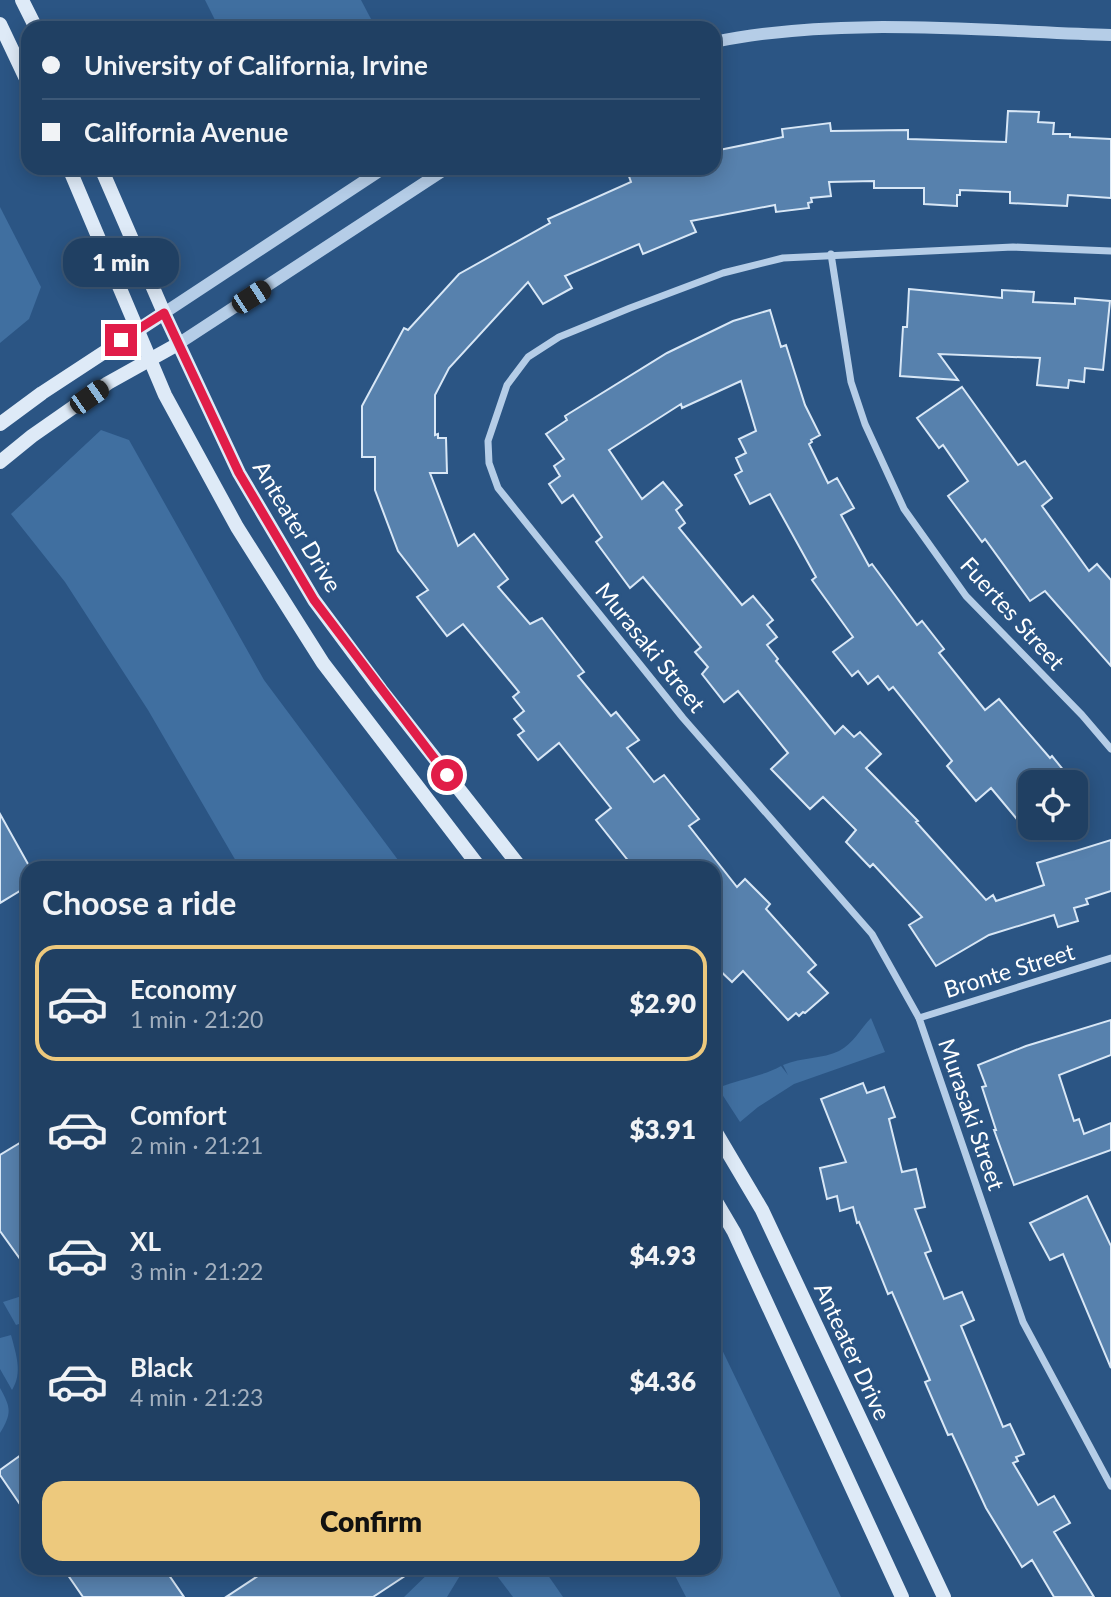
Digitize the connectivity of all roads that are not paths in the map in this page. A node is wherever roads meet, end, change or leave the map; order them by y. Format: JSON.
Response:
{"nodes":[{"id":1,"x":22,"y":0,"type":"edge"},
{"id":2,"x":32,"y":21,"type":"edge"},
{"id":3,"x":0,"y":24,"type":"edge"},
{"id":4,"x":1111,"y":35,"type":"edge"},
{"id":5,"x":721,"y":41,"type":"edge"},
{"id":6,"x":21,"y":68,"type":"edge"},
{"id":7,"x":72,"y":175,"type":"edge"},
{"id":8,"x":105,"y":175,"type":"edge"},
{"id":9,"x":373,"y":175,"type":"edge"},
{"id":10,"x":436,"y":175,"type":"edge"},
{"id":11,"x":1111,"y":251,"type":"edge"},
{"id":12,"x":831,"y":254,"type":"junction"},
{"id":13,"x":164,"y":313,"type":"junction"},
{"id":14,"x":137,"y":331,"type":"junction"},
{"id":15,"x":178,"y":344,"type":"junction"},
{"id":16,"x":150,"y":362,"type":"junction"},
{"id":17,"x":0,"y":424,"type":"edge"},
{"id":18,"x":0,"y":462,"type":"edge"},
{"id":19,"x":1111,"y":749,"type":"edge"},
{"id":20,"x":475,"y":861,"type":"edge"},
{"id":21,"x":515,"y":861,"type":"edge"},
{"id":22,"x":1111,"y":958,"type":"edge"},
{"id":23,"x":919,"y":1018,"type":"junction"},
{"id":24,"x":721,"y":1141,"type":"edge"},
{"id":25,"x":721,"y":1210,"type":"edge"},
{"id":26,"x":1111,"y":1486,"type":"edge"},
{"id":27,"x":902,"y":1597,"type":"edge"},
{"id":28,"x":944,"y":1597,"type":"edge"}],
"edges":[{"from":1,"to":2,"type":"main road"},
{"from":3,"to":6,"type":"main road"},
{"from":4,"to":5,"type":"street"},
{"from":7,"to":14,"type":"main road"},
{"from":8,"to":13,"type":"main road","name":"Anteater Drive"},
{"from":9,"to":13,"type":"street"},
{"from":10,"to":15,"type":"street"},
{"from":11,"to":12,"type":"street","name":"Murasaki Street"},
{"from":12,"to":19,"type":"street","name":"Fuertes Street"},
{"from":12,"to":23,"type":"street","name":"Murasaki Street"},
{"from":13,"to":14,"type":"main road"},
{"from":13,"to":15,"type":"main road","name":"Anteater Drive"},
{"from":14,"to":16,"type":"main road"},
{"from":14,"to":17,"type":"main road"},
{"from":15,"to":16,"type":"main road"},
{"from":15,"to":21,"type":"main road","name":"Anteater Drive"},
{"from":16,"to":18,"type":"main road"},
{"from":16,"to":20,"type":"main road"},
{"from":22,"to":23,"type":"street","name":"Bronte Street"},
{"from":23,"to":26,"type":"street","name":"Murasaki Street"},
{"from":24,"to":28,"type":"main road","name":"Anteater Drive"},
{"from":25,"to":27,"type":"main road"}]}
